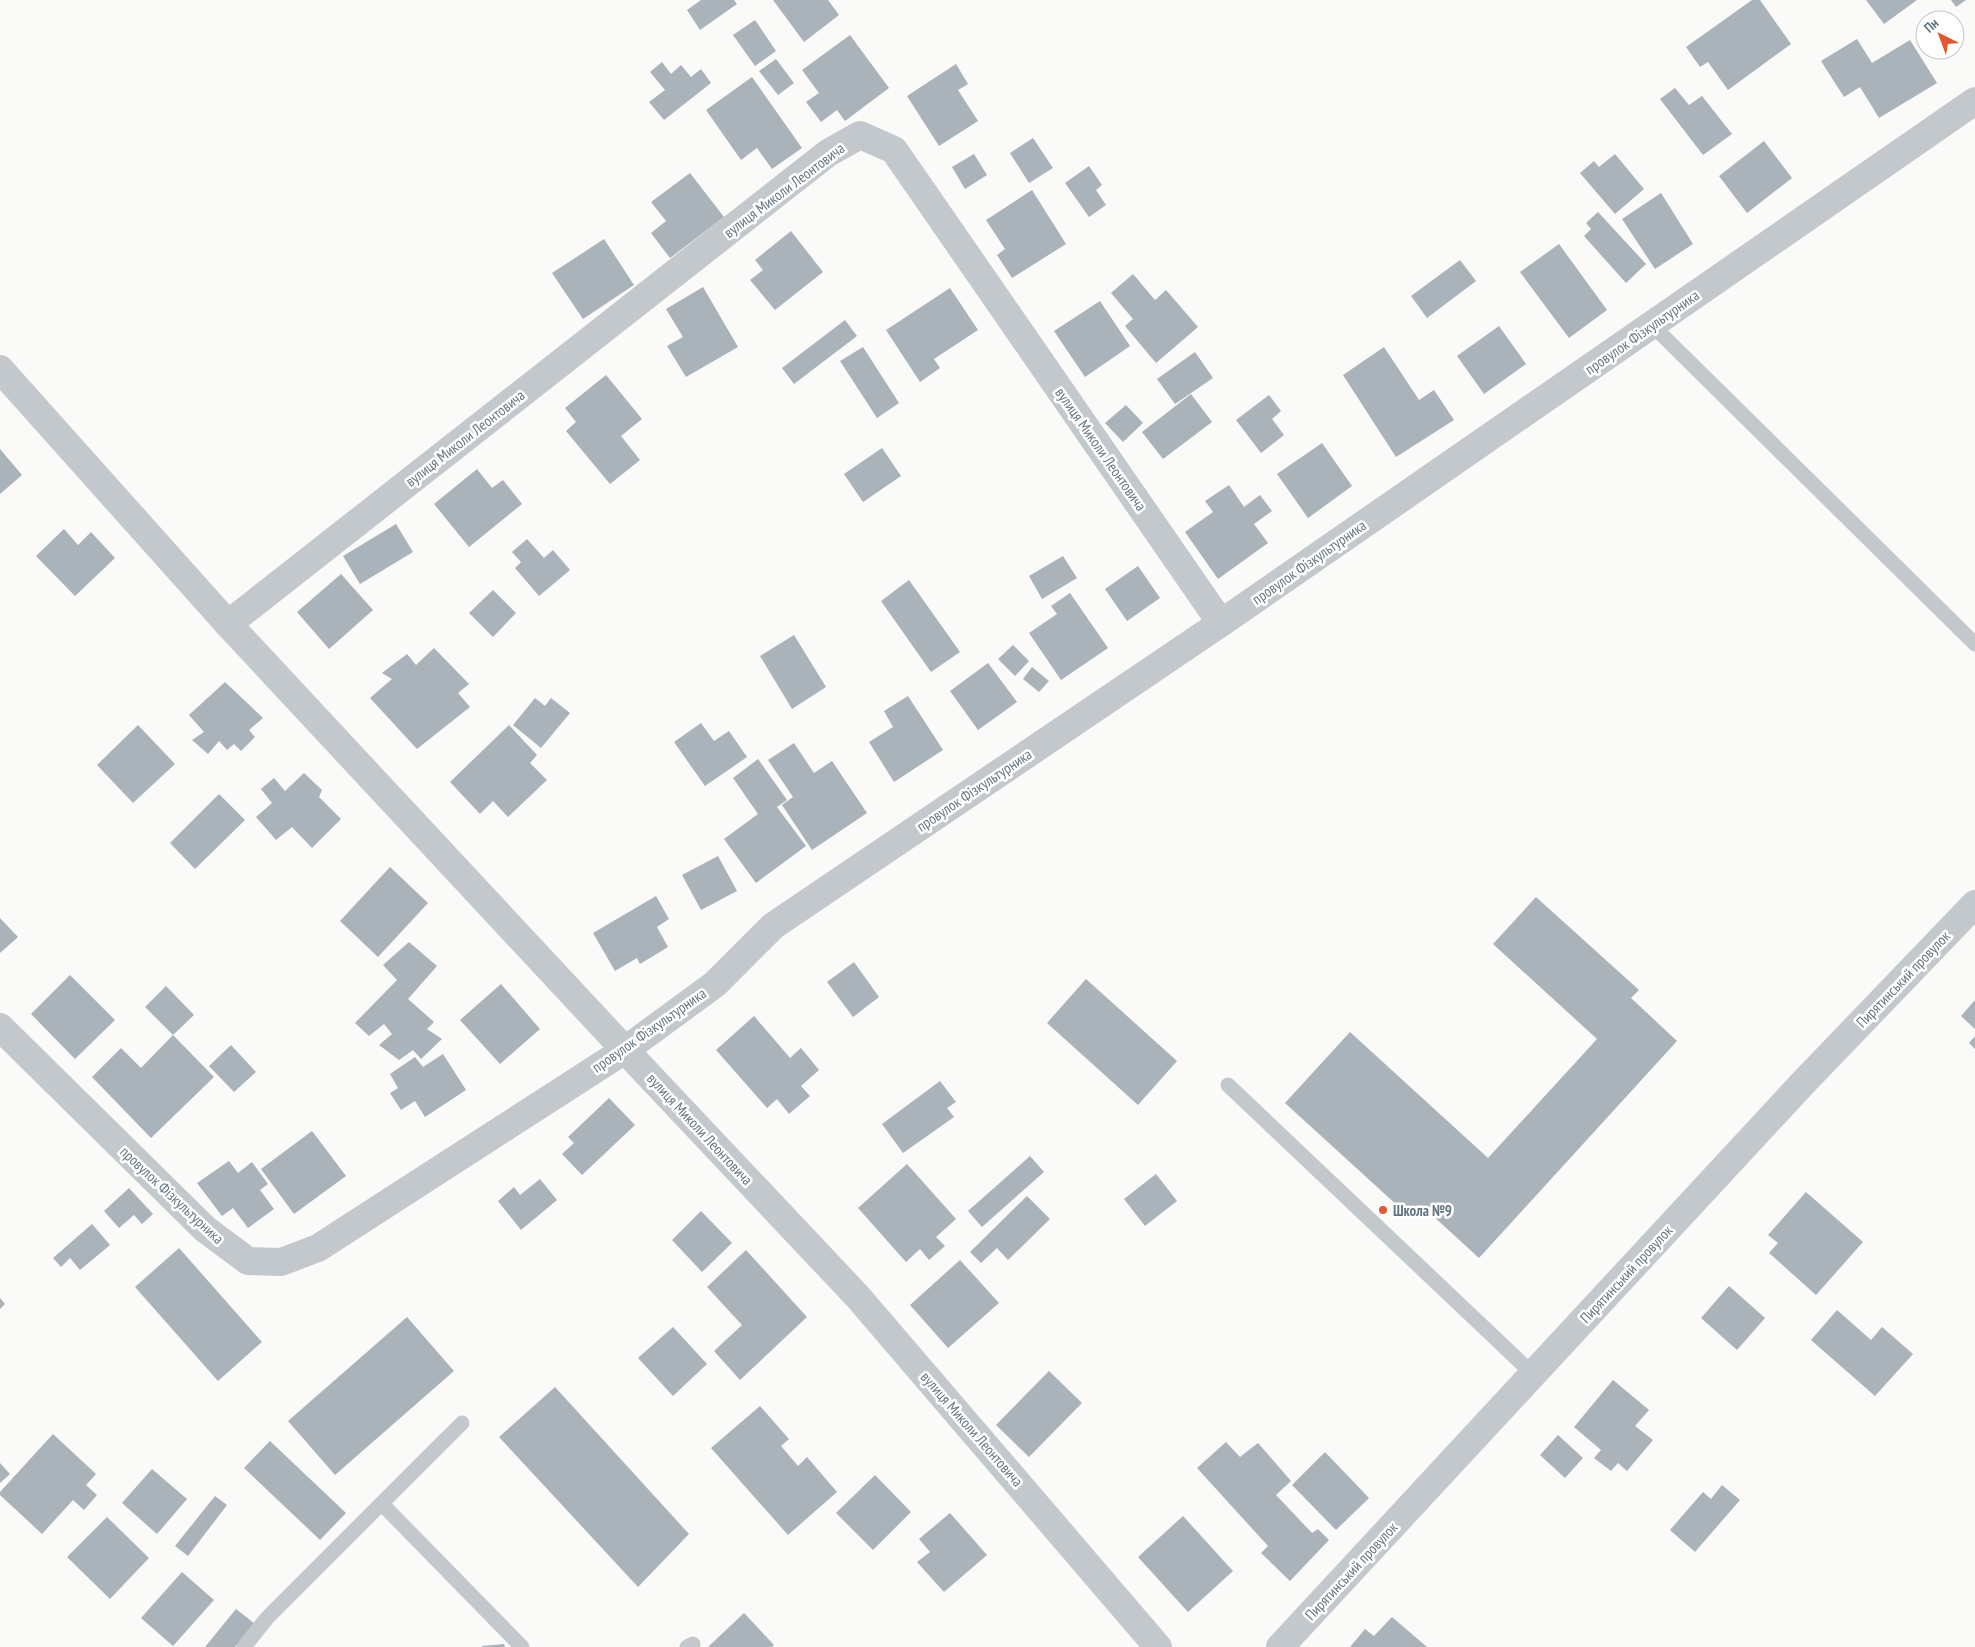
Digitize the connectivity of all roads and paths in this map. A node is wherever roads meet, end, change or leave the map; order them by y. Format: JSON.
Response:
{"nodes":[{"id":1,"x":1975,"y":100,"type":"edge"},
{"id":2,"x":1652,"y":325,"type":"junction"},
{"id":3,"x":0,"y":369,"type":"edge"},
{"id":4,"x":1220,"y":623,"type":"junction"},
{"id":5,"x":228,"y":624,"type":"junction"},
{"id":6,"x":1975,"y":644,"type":"edge"},
{"id":7,"x":1975,"y":904,"type":"edge"},
{"id":8,"x":0,"y":1027,"type":"edge"},
{"id":9,"x":624,"y":1050,"type":"junction"},
{"id":10,"x":1228,"y":1085,"type":"dead end"},
{"id":11,"x":1533,"y":1374,"type":"junction"},
{"id":12,"x":462,"y":1423,"type":"dead end"},
{"id":13,"x":382,"y":1504,"type":"junction"},
{"id":14,"x":244,"y":1647,"type":"edge"},
{"id":15,"x":522,"y":1647,"type":"edge"},
{"id":16,"x":1158,"y":1647,"type":"edge"},
{"id":17,"x":1280,"y":1647,"type":"edge"}],
"edges":[{"from":1,"to":2,"type":"street","name":"провулок Фізкультурника"},
{"from":2,"to":4,"type":"street","name":"провулок Фізкультурника"},
{"from":2,"to":6,"type":"lane"},
{"from":3,"to":5,"type":"street","name":"вулиця Миколи Леонтовича"},
{"from":4,"to":5,"type":"street","name":"вулиця Миколи Леонтовича"},
{"from":4,"to":9,"type":"street","name":"провулок Фізкультурника"},
{"from":5,"to":9,"type":"street","name":"вулиця Миколи Леонтовича"},
{"from":7,"to":11,"type":"street","name":"Пирятинський провулок"},
{"from":8,"to":9,"type":"street","name":"провулок Фізкультурника"},
{"from":9,"to":16,"type":"street","name":"вулиця Миколи Леонтовича"},
{"from":10,"to":11,"type":"lane"},
{"from":11,"to":17,"type":"street","name":"Пирятинський провулок"},
{"from":12,"to":13,"type":"lane"},
{"from":13,"to":14,"type":"lane"},
{"from":13,"to":15,"type":"lane"}]}
